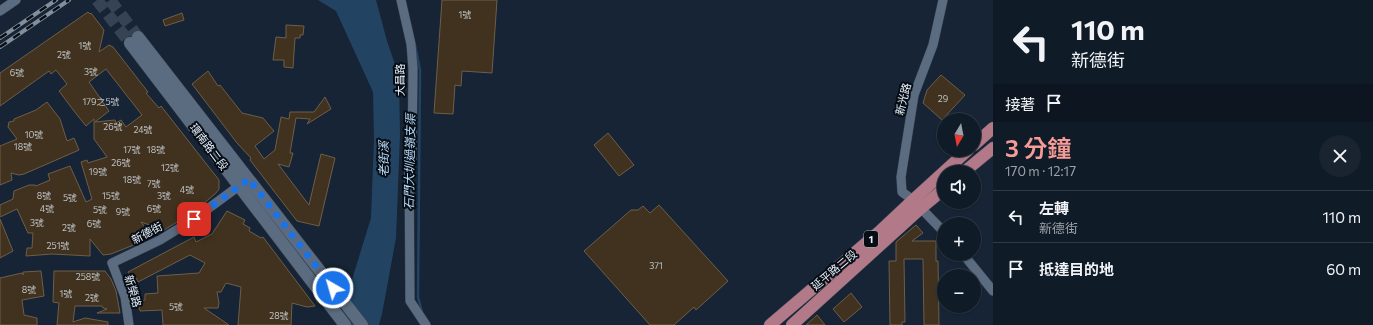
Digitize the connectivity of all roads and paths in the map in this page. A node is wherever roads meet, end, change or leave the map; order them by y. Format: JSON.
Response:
{"nodes":[{"id":1,"x":16,"y":0,"type":"edge"},
{"id":2,"x":400,"y":0,"type":"edge"},
{"id":3,"x":943,"y":0,"type":"edge"},
{"id":4,"x":0,"y":11,"type":"edge"},
{"id":5,"x":134,"y":40,"type":"tunnel mouth"},
{"id":6,"x":172,"y":89,"type":"junction"},
{"id":7,"x":993,"y":128,"type":"edge"},
{"id":8,"x":981,"y":139,"type":"edge"},
{"id":9,"x":993,"y":148,"type":"edge"},
{"id":10,"x":961,"y":157,"type":"edge"},
{"id":11,"x":972,"y":165,"type":"edge"},
{"id":12,"x":249,"y":179,"type":"junction"},
{"id":13,"x":238,"y":186,"type":"junction"},
{"id":14,"x":937,"y":193,"type":"edge"},
{"id":15,"x":917,"y":204,"type":"junction"},
{"id":16,"x":937,"y":225,"type":"edge"},
{"id":17,"x":969,"y":261,"type":"edge"},
{"id":18,"x":112,"y":263,"type":"joint"},
{"id":19,"x":993,"y":291,"type":"edge"},
{"id":20,"x":129,"y":325,"type":"edge"},
{"id":21,"x":345,"y":325,"type":"edge"},
{"id":22,"x":362,"y":325,"type":"edge"},
{"id":23,"x":426,"y":325,"type":"edge"},
{"id":24,"x":770,"y":325,"type":"edge"},
{"id":25,"x":792,"y":325,"type":"edge"}],
"edges":[{"from":1,"to":4,"type":"street"},
{"from":2,"to":23,"type":"street","name":"大昌路"},
{"from":3,"to":15,"type":"street","name":"新光路"},
{"from":5,"to":6,"type":"main road","name":"環南路二段"},
{"from":6,"to":12,"type":"main road","name":"環南路二段"},
{"from":6,"to":13,"type":"main road","name":"環南路二段"},
{"from":7,"to":8,"type":"main road"},
{"from":9,"to":11,"type":"main road"},
{"from":10,"to":15,"type":"main road","name":"延平路二段","number":"1"},
{"from":12,"to":13,"type":"street","name":"新德街"},
{"from":12,"to":22,"type":"main road","name":"環南路二段"},
{"from":13,"to":18,"type":"street","name":"新德街"},
{"from":13,"to":21,"type":"main road","name":"環南路二段"},
{"from":14,"to":15,"type":"main road","name":"延平路二段","number":"1"},
{"from":15,"to":16,"type":"street"},
{"from":15,"to":24,"type":"main road","name":"延平路二段","number":"1"},
{"from":15,"to":25,"type":"main road","name":"延平路二段","number":"1"},
{"from":17,"to":19,"type":"street"},
{"from":18,"to":20,"type":"street","name":"新榮路"}]}
